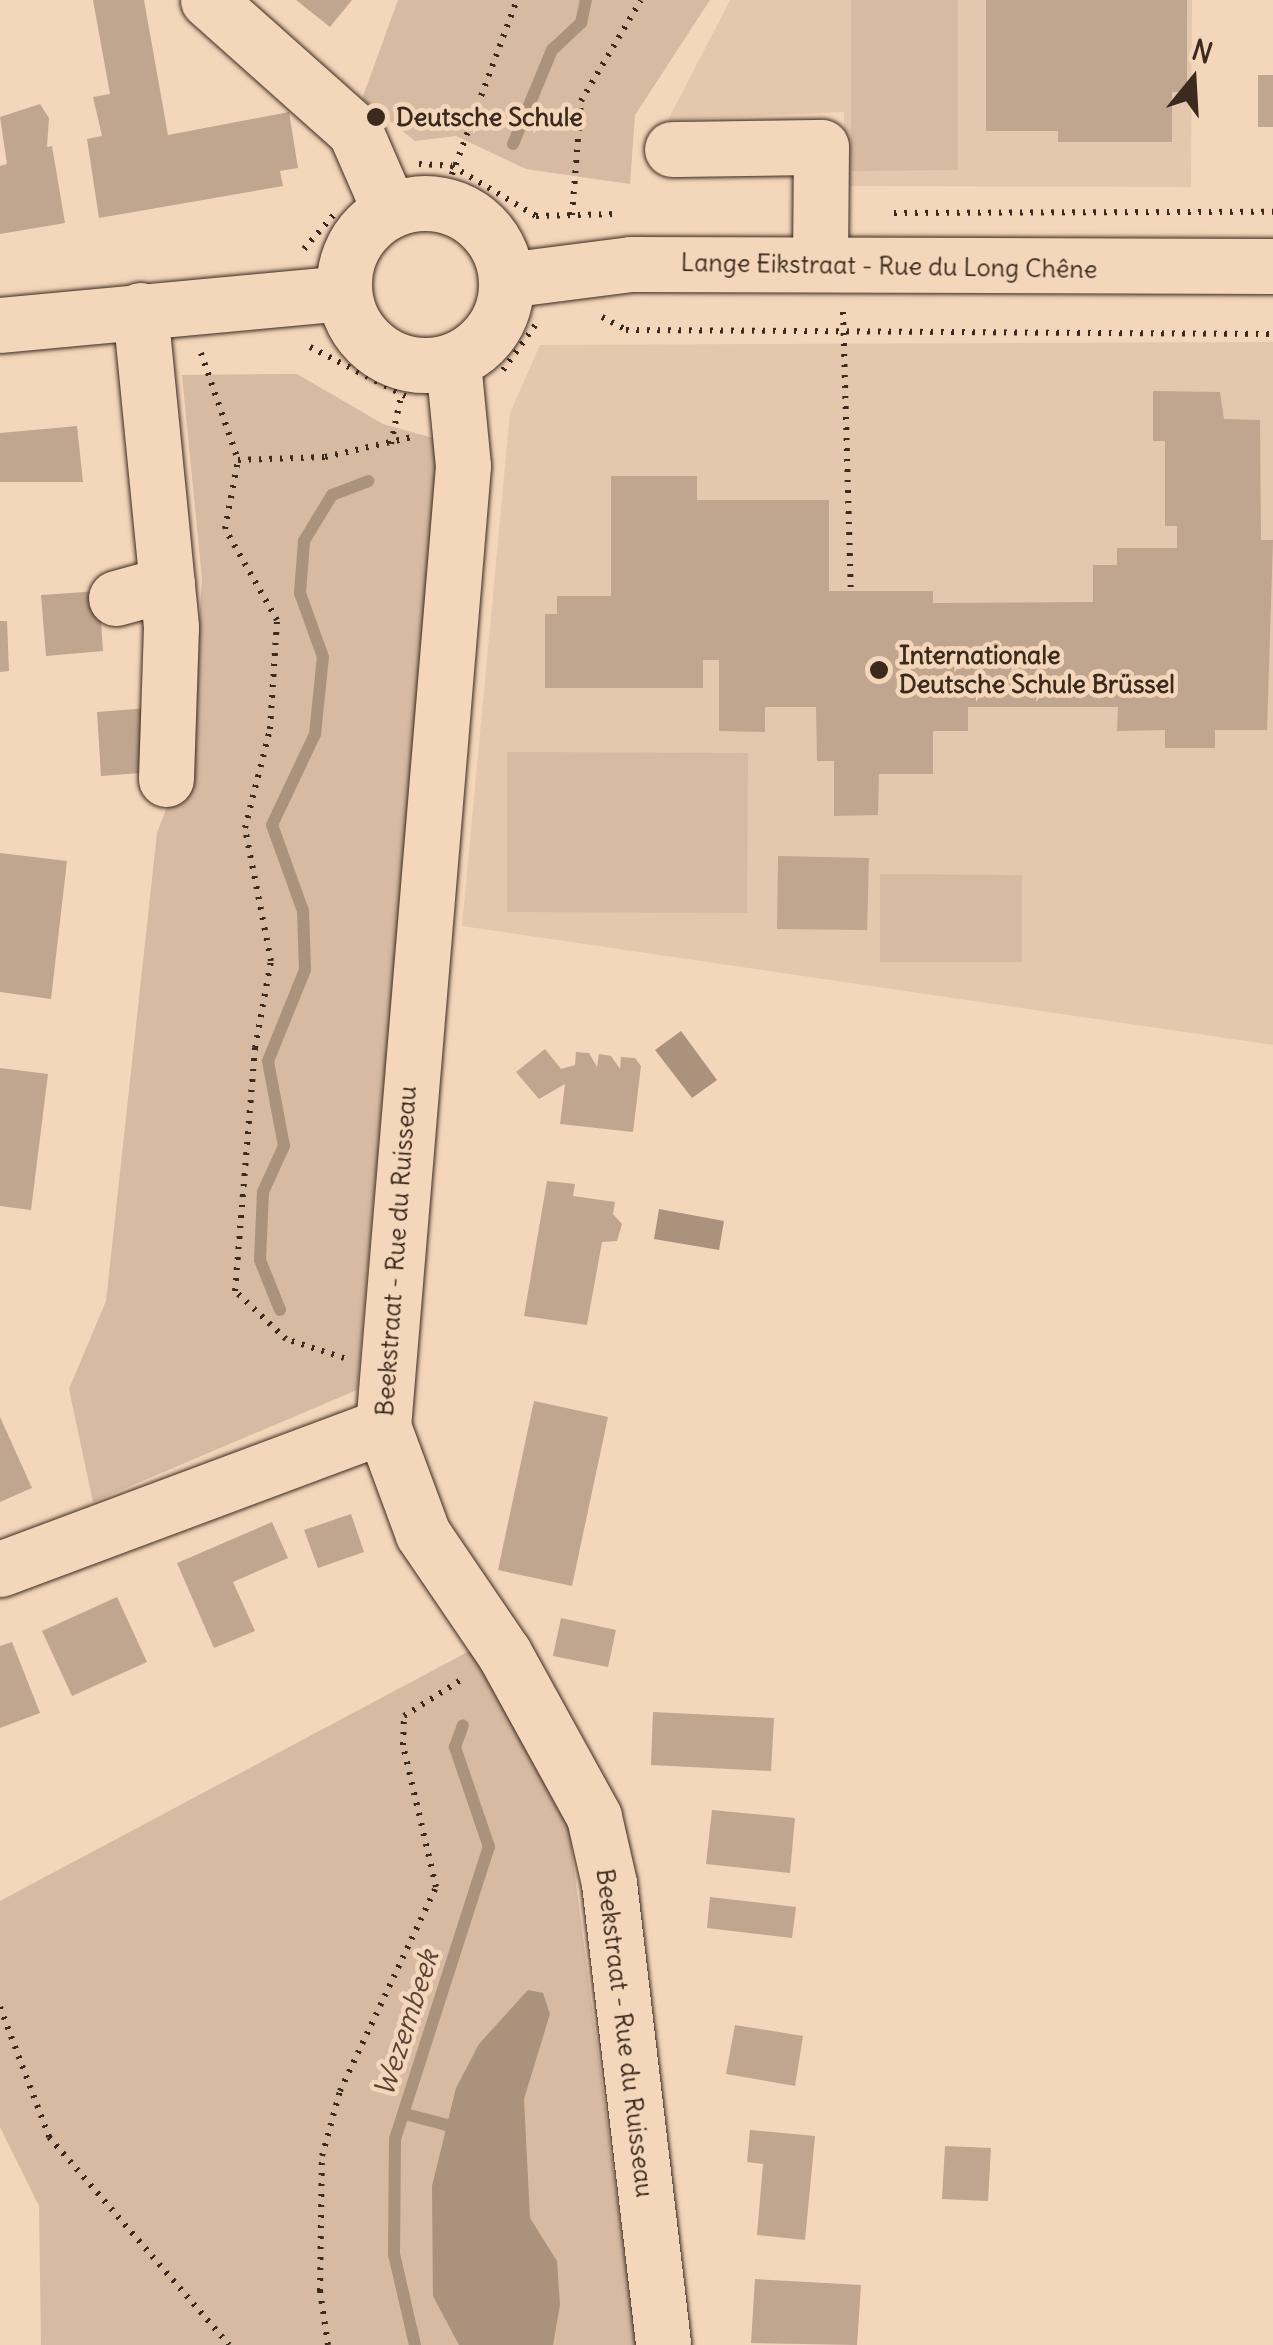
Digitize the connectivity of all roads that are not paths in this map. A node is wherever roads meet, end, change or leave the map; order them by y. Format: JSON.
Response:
{"nodes":[{"id":1,"x":208,"y":0,"type":"edge"},
{"id":2,"x":672,"y":149,"type":"dead end"},
{"id":3,"x":428,"y":194,"type":"junction"},
{"id":4,"x":821,"y":239,"type":"junction"},
{"id":5,"x":1273,"y":266,"type":"edge"},
{"id":6,"x":343,"y":293,"type":"junction"},
{"id":7,"x":522,"y":301,"type":"junction"},
{"id":8,"x":140,"y":310,"type":"junction"},
{"id":9,"x":0,"y":326,"type":"edge"},
{"id":10,"x":456,"y":380,"type":"junction"},
{"id":11,"x":166,"y":779,"type":"dead end"},
{"id":12,"x":383,"y":1426,"type":"junction"},
{"id":13,"x":0,"y":1569,"type":"edge"},
{"id":14,"x":663,"y":2345,"type":"edge"}],
"edges":[{"from":1,"to":3,"type":"street"},
{"from":2,"to":4,"type":"street"},
{"from":3,"to":6,"type":"street"},
{"from":3,"to":7,"type":"street"},
{"from":4,"to":5,"type":"street","name":"Lange Eikstraat - Rue du Long Chêne"},
{"from":4,"to":7,"type":"street","name":"Lange Eikstraat - Rue du Long Chêne"},
{"from":6,"to":8,"type":"street"},
{"from":6,"to":10,"type":"street"},
{"from":7,"to":10,"type":"street"},
{"from":8,"to":9,"type":"street"},
{"from":8,"to":11,"type":"street"},
{"from":10,"to":12,"type":"street","name":"Beekstraat - Rue du Ruisseau"},
{"from":12,"to":13,"type":"street"},
{"from":12,"to":14,"type":"street","name":"Beekstraat - Rue du Ruisseau"}]}
